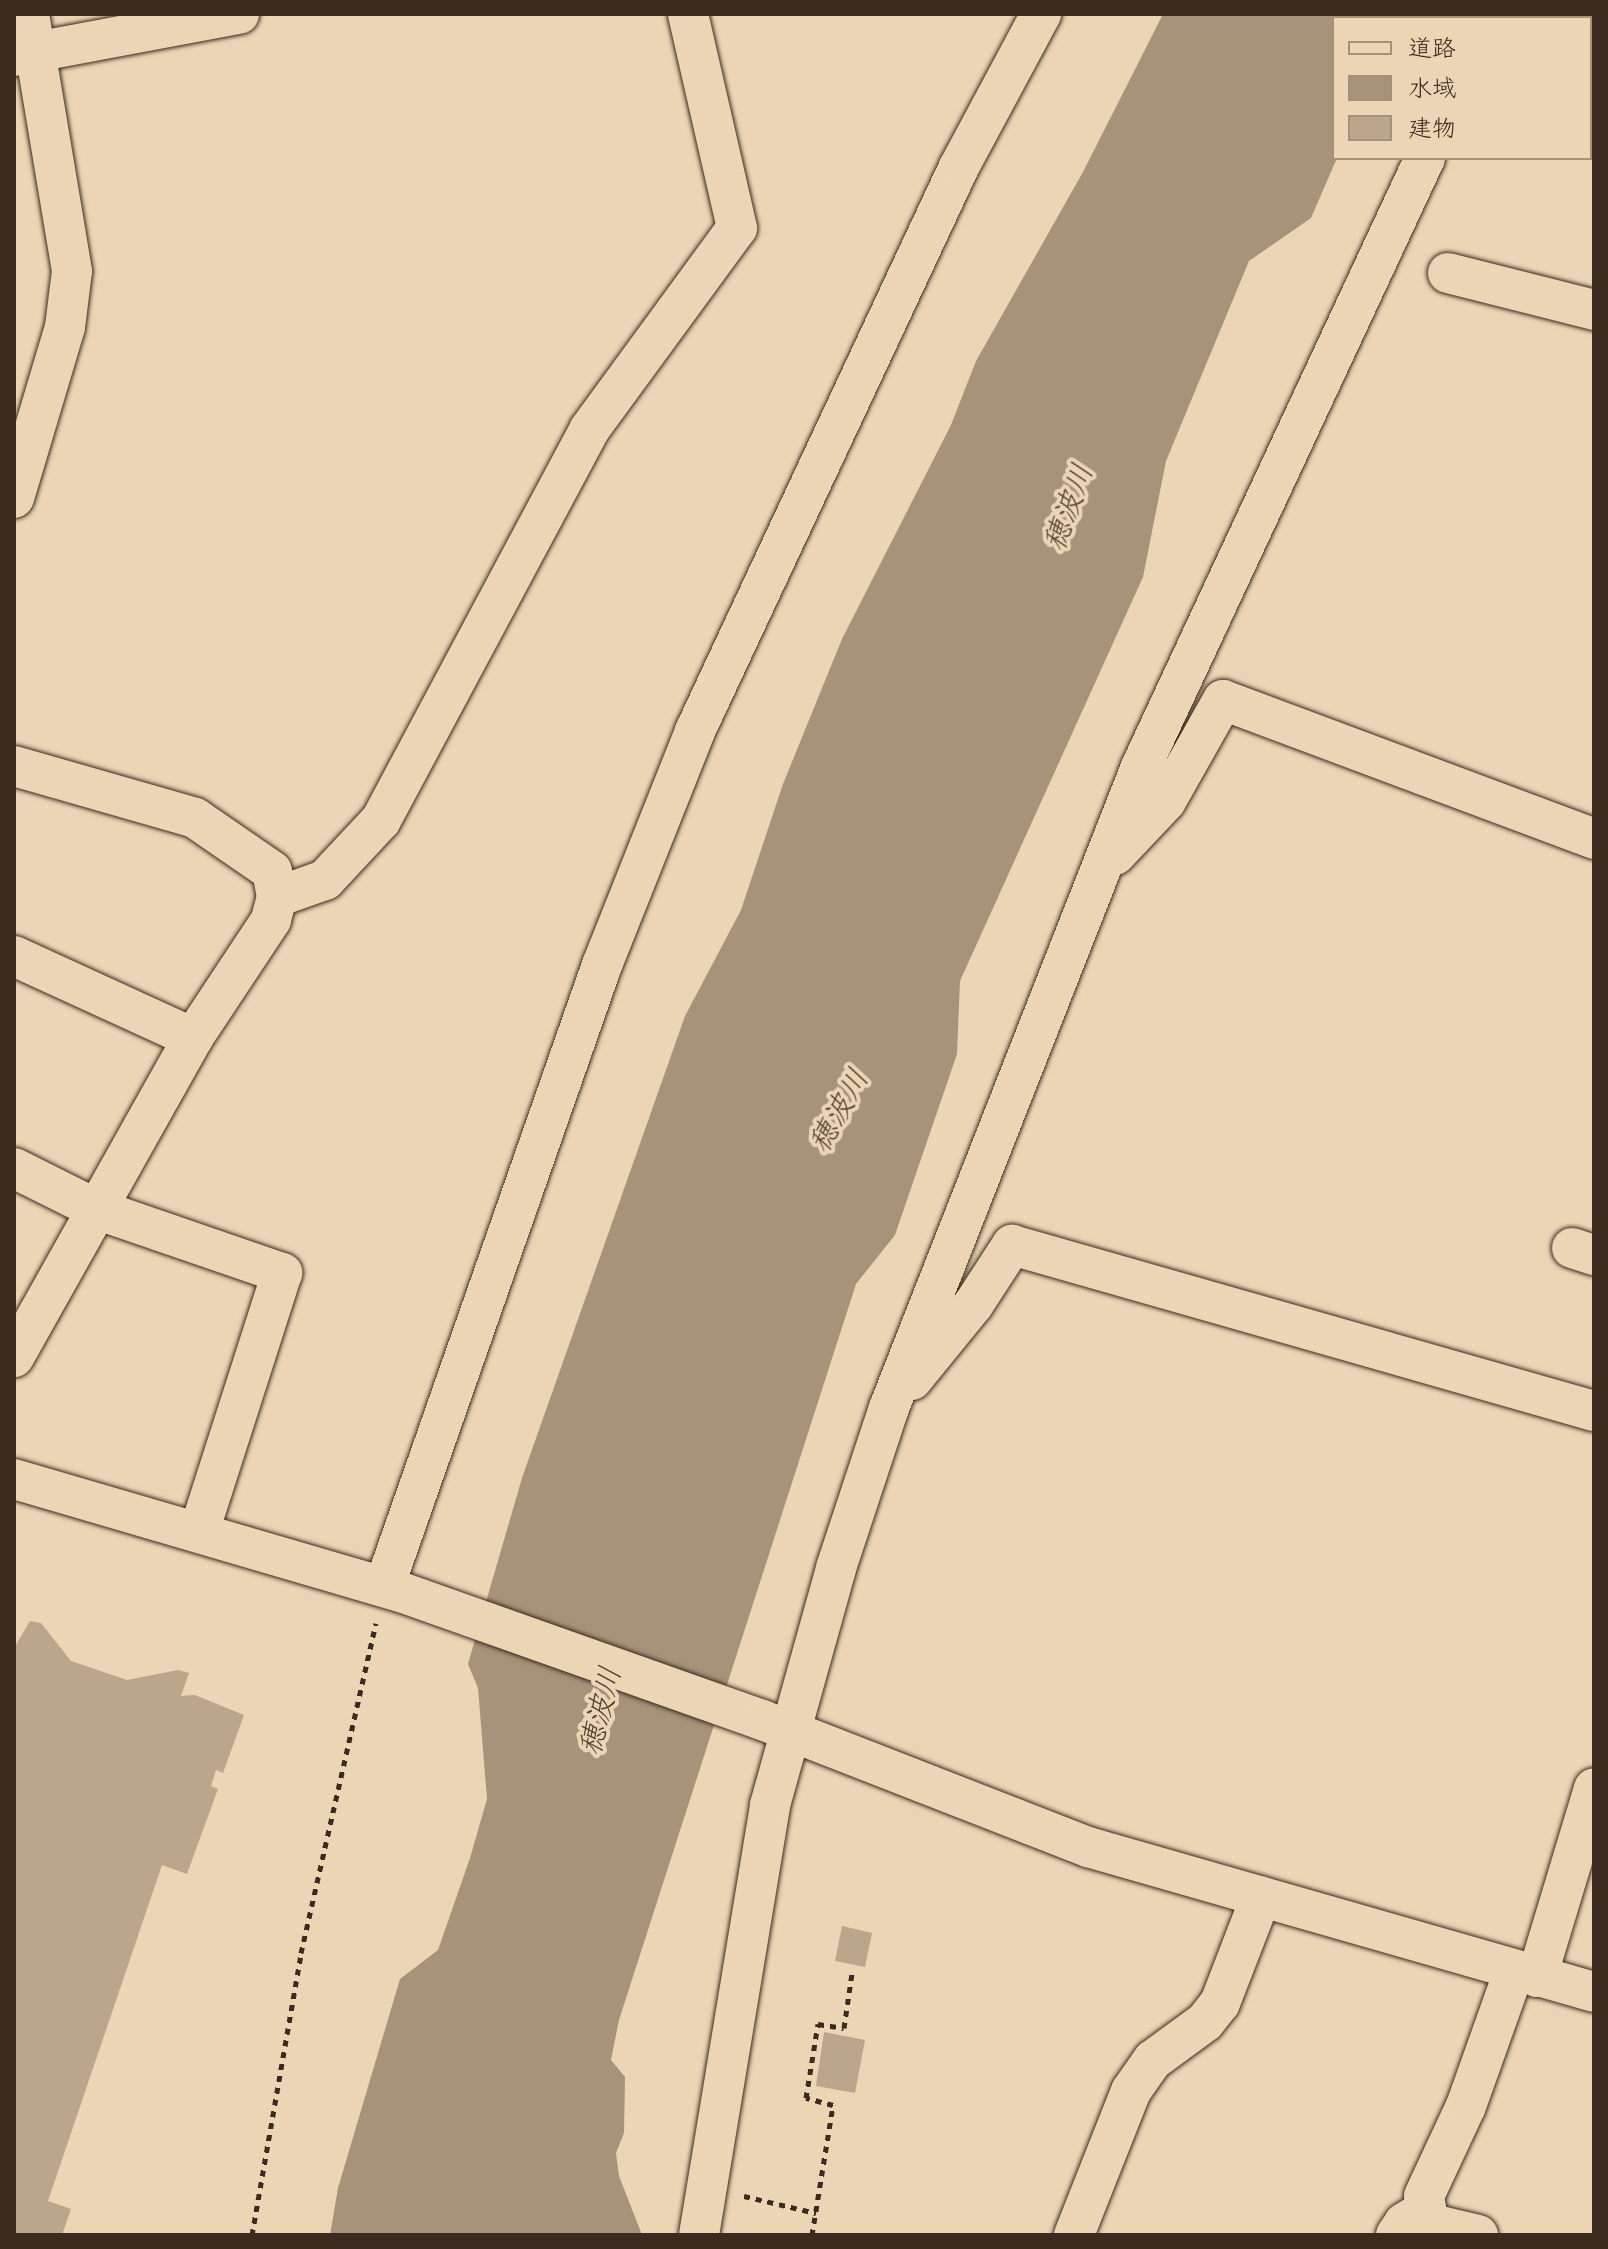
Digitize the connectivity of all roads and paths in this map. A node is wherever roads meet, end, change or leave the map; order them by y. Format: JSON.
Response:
{"nodes":[{"id":1,"x":29,"y":14,"type":"edge"},
{"id":2,"x":239,"y":14,"type":"edge"},
{"id":3,"x":688,"y":14,"type":"edge"},
{"id":4,"x":1041,"y":14,"type":"edge"},
{"id":5,"x":25,"y":54,"type":"edge"},
{"id":6,"x":1424,"y":160,"type":"edge"},
{"id":7,"x":1448,"y":273,"type":"dead end"},
{"id":8,"x":1594,"y":310,"type":"edge"},
{"id":9,"x":14,"y":498,"type":"edge"},
{"id":10,"x":14,"y":766,"type":"edge"},
{"id":11,"x":1594,"y":839,"type":"edge"},
{"id":12,"x":1101,"y":870,"type":"junction"},
{"id":13,"x":277,"y":897,"type":"junction"},
{"id":14,"x":14,"y":956,"type":"edge"},
{"id":15,"x":193,"y":1038,"type":"junction"},
{"id":16,"x":14,"y":1168,"type":"edge"},
{"id":17,"x":96,"y":1209,"type":"junction"},
{"id":18,"x":14,"y":1357,"type":"edge"},
{"id":19,"x":889,"y":1408,"type":"junction"},
{"id":20,"x":1594,"y":1411,"type":"edge"},
{"id":21,"x":14,"y":1479,"type":"edge"},
{"id":22,"x":199,"y":1532,"type":"junction"},
{"id":23,"x":392,"y":1589,"type":"junction"},
{"id":24,"x":775,"y":1725,"type":"junction"},
{"id":25,"x":1594,"y":1788,"type":"edge"},
{"id":26,"x":1261,"y":1897,"type":"junction"},
{"id":27,"x":852,"y":1973,"type":"dead end"},
{"id":28,"x":1526,"y":1974,"type":"junction"},
{"id":29,"x":1594,"y":1992,"type":"edge"},
{"id":30,"x":773,"y":2203,"type":"dead end"},
{"id":31,"x":1426,"y":2210,"type":"junction"},
{"id":32,"x":816,"y":2213,"type":"junction"},
{"id":33,"x":252,"y":2235,"type":"edge"},
{"id":34,"x":699,"y":2235,"type":"edge"},
{"id":35,"x":812,"y":2235,"type":"edge"},
{"id":36,"x":1074,"y":2235,"type":"edge"},
{"id":37,"x":1396,"y":2235,"type":"edge"},
{"id":38,"x":1478,"y":2235,"type":"edge"}],
"edges":[{"from":1,"to":5,"type":"street"},
{"from":2,"to":5,"type":"street"},
{"from":3,"to":13,"type":"street"},
{"from":4,"to":23,"type":"street"},
{"from":5,"to":9,"type":"street"},
{"from":6,"to":12,"type":"street"},
{"from":7,"to":8,"type":"street"},
{"from":10,"to":13,"type":"street"},
{"from":11,"to":12,"type":"street"},
{"from":12,"to":19,"type":"street"},
{"from":13,"to":15,"type":"street"},
{"from":14,"to":15,"type":"street"},
{"from":15,"to":17,"type":"street"},
{"from":16,"to":17,"type":"street"},
{"from":17,"to":18,"type":"street"},
{"from":17,"to":22,"type":"street"},
{"from":19,"to":20,"type":"street"},
{"from":19,"to":24,"type":"street"},
{"from":21,"to":22,"type":"street"},
{"from":22,"to":23,"type":"street"},
{"from":23,"to":24,"type":"street"},
{"from":23,"to":33,"type":"path"},
{"from":24,"to":26,"type":"street"},
{"from":24,"to":34,"type":"street"},
{"from":25,"to":28,"type":"street"},
{"from":26,"to":28,"type":"street"},
{"from":26,"to":36,"type":"street"},
{"from":27,"to":32,"type":"path"},
{"from":28,"to":29,"type":"street"},
{"from":28,"to":31,"type":"street"},
{"from":30,"to":32,"type":"path"},
{"from":31,"to":37,"type":"street"},
{"from":31,"to":38,"type":"street"},
{"from":32,"to":35,"type":"path"}]}
